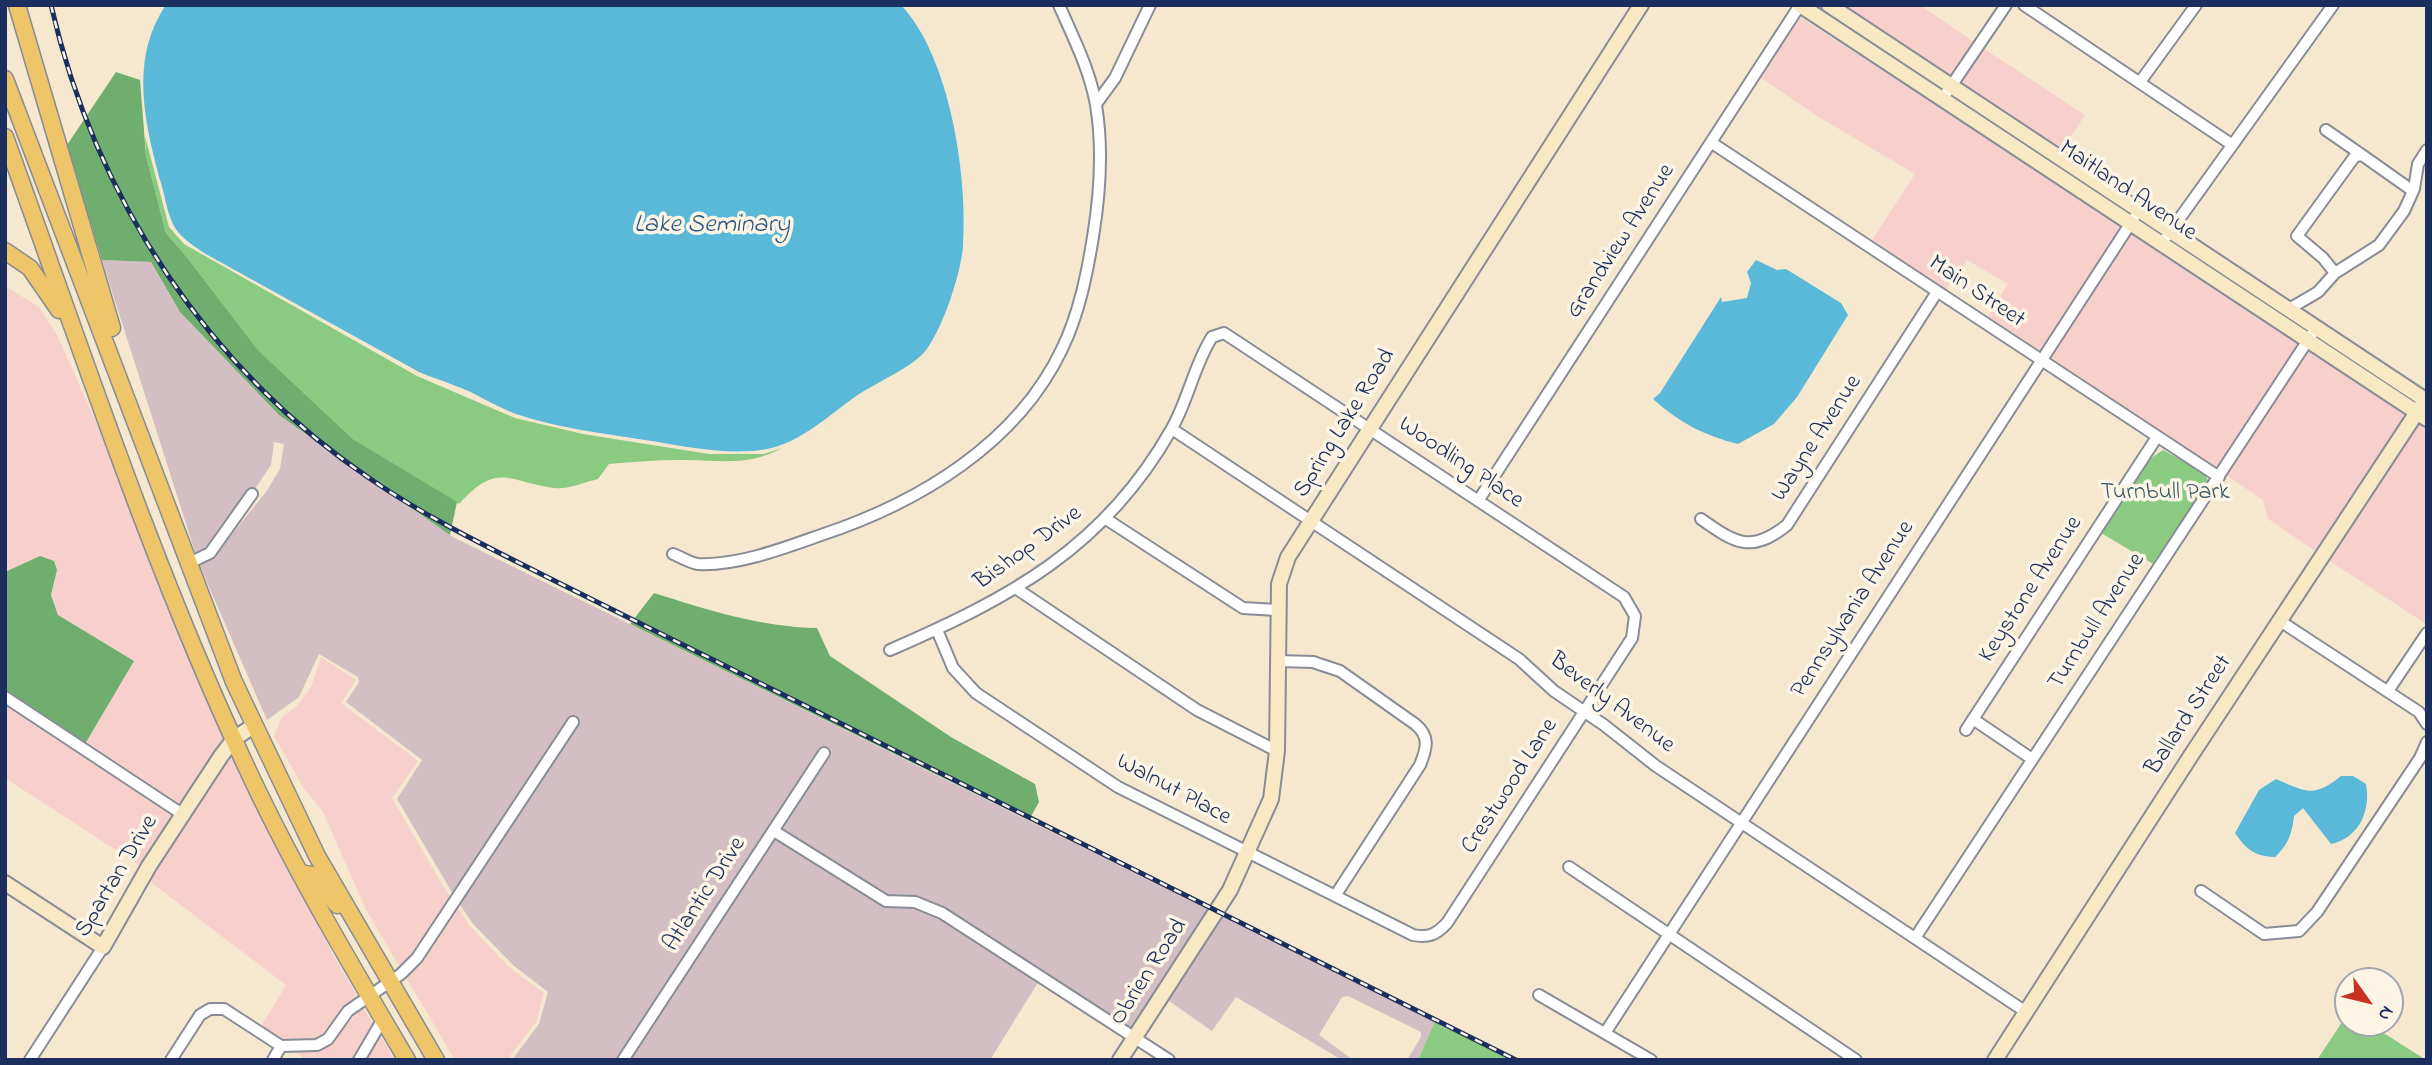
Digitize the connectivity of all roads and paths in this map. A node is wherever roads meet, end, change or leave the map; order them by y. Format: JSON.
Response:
{"nodes":[{"id":1,"x":17,"y":5,"type":"edge"},
{"id":2,"x":1059,"y":5,"type":"edge"},
{"id":3,"x":1150,"y":5,"type":"edge"},
{"id":4,"x":1641,"y":5,"type":"edge"},
{"id":5,"x":1800,"y":5,"type":"edge"},
{"id":6,"x":1829,"y":5,"type":"edge"},
{"id":7,"x":2006,"y":5,"type":"edge"},
{"id":8,"x":2024,"y":5,"type":"edge"},
{"id":9,"x":2196,"y":5,"type":"edge"},
{"id":10,"x":2333,"y":5,"type":"edge"},
{"id":11,"x":5,"y":79,"type":"edge"},
{"id":12,"x":2140,"y":82,"type":"junction"},
{"id":13,"x":1947,"y":91,"type":"junction"},
{"id":14,"x":1096,"y":104,"type":"junction"},
{"id":15,"x":2326,"y":130,"type":"dead end"},
{"id":16,"x":5,"y":137,"type":"edge"},
{"id":17,"x":1712,"y":143,"type":"junction"},
{"id":18,"x":2231,"y":144,"type":"junction"},
{"id":19,"x":2427,"y":150,"type":"edge"},
{"id":20,"x":2362,"y":155,"type":"junction"},
{"id":21,"x":2413,"y":191,"type":"junction"},
{"id":22,"x":2135,"y":216,"type":"junction"},
{"id":23,"x":2167,"y":237,"type":"junction"},
{"id":24,"x":5,"y":251,"type":"edge"},
{"id":25,"x":2335,"y":274,"type":"junction"},
{"id":26,"x":1937,"y":292,"type":"junction"},
{"id":27,"x":2288,"y":309,"type":"junction"},
{"id":28,"x":1218,"y":333,"type":"joint"},
{"id":29,"x":2312,"y":334,"type":"junction"},
{"id":30,"x":76,"y":336,"type":"junction"},
{"id":31,"x":2040,"y":362,"type":"junction"},
{"id":32,"x":117,"y":369,"type":"junction"},
{"id":33,"x":2426,"y":400,"type":"edge"},
{"id":34,"x":2422,"y":416,"type":"edge"},
{"id":35,"x":1368,"y":428,"type":"junction"},
{"id":36,"x":1172,"y":429,"type":"junction"},
{"id":37,"x":2157,"y":437,"type":"junction"},
{"id":38,"x":2218,"y":477,"type":"junction"},
{"id":39,"x":252,"y":494,"type":"dead end"},
{"id":40,"x":1478,"y":501,"type":"junction"},
{"id":41,"x":1106,"y":519,"type":"junction"},
{"id":42,"x":1701,"y":519,"type":"dead end"},
{"id":43,"x":1312,"y":522,"type":"junction"},
{"id":44,"x":673,"y":554,"type":"dead end"},
{"id":45,"x":187,"y":564,"type":"junction"},
{"id":46,"x":1017,"y":589,"type":"junction"},
{"id":47,"x":1277,"y":610,"type":"junction"},
{"id":48,"x":1635,"y":616,"type":"joint"},
{"id":49,"x":2280,"y":621,"type":"junction"},
{"id":50,"x":937,"y":630,"type":"junction"},
{"id":51,"x":2427,"y":633,"type":"edge"},
{"id":52,"x":890,"y":650,"type":"dead end"},
{"id":53,"x":1278,"y":661,"type":"junction"},
{"id":54,"x":2388,"y":691,"type":"junction"},
{"id":55,"x":5,"y":696,"type":"edge"},
{"id":56,"x":1586,"y":712,"type":"junction"},
{"id":57,"x":1973,"y":719,"type":"junction"},
{"id":58,"x":573,"y":722,"type":"dead end"},
{"id":59,"x":2427,"y":724,"type":"edge"},
{"id":60,"x":253,"y":726,"type":"junction"},
{"id":61,"x":1966,"y":730,"type":"dead end"},
{"id":62,"x":234,"y":739,"type":"junction"},
{"id":63,"x":2427,"y":742,"type":"edge"},
{"id":64,"x":1277,"y":751,"type":"junction"},
{"id":65,"x":824,"y":753,"type":"dead end"},
{"id":66,"x":2032,"y":759,"type":"junction"},
{"id":67,"x":182,"y":814,"type":"junction"},
{"id":68,"x":1741,"y":821,"type":"junction"},
{"id":69,"x":774,"y":831,"type":"junction"},
{"id":70,"x":1247,"y":854,"type":"junction"},
{"id":71,"x":1569,"y":867,"type":"dead end"},
{"id":72,"x":300,"y":873,"type":"junction"},
{"id":73,"x":5,"y":883,"type":"edge"},
{"id":74,"x":2201,"y":891,"type":"dead end"},
{"id":75,"x":1335,"y":896,"type":"junction"},
{"id":76,"x":1218,"y":911,"type":"joint"},
{"id":77,"x":353,"y":922,"type":"junction"},
{"id":78,"x":1668,"y":934,"type":"junction"},
{"id":79,"x":1429,"y":936,"type":"joint"},
{"id":80,"x":1915,"y":938,"type":"junction"},
{"id":81,"x":103,"y":947,"type":"junction"},
{"id":82,"x":390,"y":983,"type":"junction"},
{"id":83,"x":370,"y":995,"type":"junction"},
{"id":84,"x":1539,"y":995,"type":"dead end"},
{"id":85,"x":2026,"y":1012,"type":"junction"},
{"id":86,"x":383,"y":1019,"type":"junction"},
{"id":87,"x":1605,"y":1033,"type":"junction"},
{"id":88,"x":1135,"y":1037,"type":"junction"},
{"id":89,"x":281,"y":1046,"type":"junction"},
{"id":90,"x":30,"y":1060,"type":"edge"},
{"id":91,"x":171,"y":1060,"type":"edge"},
{"id":92,"x":273,"y":1060,"type":"edge"},
{"id":93,"x":359,"y":1060,"type":"edge"},
{"id":94,"x":407,"y":1060,"type":"edge"},
{"id":95,"x":436,"y":1060,"type":"edge"},
{"id":96,"x":623,"y":1060,"type":"edge"},
{"id":97,"x":1120,"y":1060,"type":"edge"},
{"id":98,"x":1170,"y":1060,"type":"edge"},
{"id":99,"x":1651,"y":1060,"type":"edge"},
{"id":100,"x":1856,"y":1060,"type":"edge"},
{"id":101,"x":1995,"y":1060,"type":"edge"}],
"edges":[{"from":1,"to":32,"type":"main road"},
{"from":2,"to":14,"type":"street"},
{"from":3,"to":14,"type":"street"},
{"from":4,"to":35,"type":"street","name":"Spring Lake Road"},
{"from":5,"to":13,"type":"street","name":"Maitland Avenue"},
{"from":5,"to":17,"type":"street","name":"Grandview Avenue"},
{"from":6,"to":13,"type":"street","name":"Maitland Avenue"},
{"from":7,"to":13,"type":"street"},
{"from":8,"to":12,"type":"street"},
{"from":9,"to":12,"type":"street"},
{"from":10,"to":18,"type":"street"},
{"from":11,"to":32,"type":"main road"},
{"from":12,"to":18,"type":"street"},
{"from":13,"to":22,"type":"street","name":"Maitland Avenue"},
{"from":14,"to":44,"type":"street"},
{"from":15,"to":20,"type":"street"},
{"from":16,"to":30,"type":"main road"},
{"from":17,"to":26,"type":"street","name":"Main Street"},
{"from":17,"to":40,"type":"street","name":"Grandview Avenue"},
{"from":18,"to":23,"type":"street"},
{"from":19,"to":21,"type":"street"},
{"from":20,"to":21,"type":"street"},
{"from":20,"to":25,"type":"street"},
{"from":21,"to":25,"type":"street"},
{"from":22,"to":23,"type":"street","name":"Maitland Avenue"},
{"from":22,"to":31,"type":"street","name":"Pennsylvania Avenue"},
{"from":23,"to":27,"type":"street","name":"Maitland Avenue"},
{"from":23,"to":29,"type":"street","name":"Maitland Avenue"},
{"from":24,"to":30,"type":"main road"},
{"from":25,"to":27,"type":"street"},
{"from":26,"to":31,"type":"street","name":"Main Street"},
{"from":26,"to":42,"type":"street","name":"Wayne Avenue"},
{"from":27,"to":29,"type":"street","name":"Maitland Avenue"},
{"from":28,"to":35,"type":"street","name":"Woodling Place"},
{"from":28,"to":36,"type":"street","name":"Bishop Drive"},
{"from":29,"to":33,"type":"street","name":"Maitland Avenue"},
{"from":29,"to":34,"type":"street","name":"Maitland Avenue"},
{"from":29,"to":38,"type":"street","name":"Turnbull Avenue"},
{"from":30,"to":62,"type":"main road"},
{"from":31,"to":37,"type":"street","name":"Main Street"},
{"from":31,"to":68,"type":"street","name":"Pennsylvania Avenue"},
{"from":32,"to":45,"type":"main road"},
{"from":33,"to":34,"type":"street","name":"Ballard Street"},
{"from":34,"to":49,"type":"street","name":"Ballard Street"},
{"from":35,"to":40,"type":"street","name":"Woodling Place"},
{"from":35,"to":43,"type":"street","name":"Spring Lake Road"},
{"from":36,"to":41,"type":"street","name":"Bishop Drive"},
{"from":36,"to":43,"type":"street","name":"Beverly Avenue"},
{"from":37,"to":38,"type":"street","name":"Main Street"},
{"from":37,"to":57,"type":"street","name":"Keystone Avenue"},
{"from":38,"to":66,"type":"street","name":"Turnbull Avenue"},
{"from":39,"to":45,"type":"street"},
{"from":40,"to":48,"type":"street","name":"Woodling Place"},
{"from":41,"to":46,"type":"street","name":"Bishop Drive"},
{"from":41,"to":47,"type":"street"},
{"from":43,"to":47,"type":"street","name":"Spring Lake Road"},
{"from":43,"to":56,"type":"street","name":"Beverly Avenue"},
{"from":45,"to":60,"type":"main road"},
{"from":46,"to":50,"type":"street","name":"Bishop Drive"},
{"from":46,"to":64,"type":"street"},
{"from":47,"to":53,"type":"street","name":"Spring Lake Road"},
{"from":48,"to":56,"type":"street","name":"Crestwood Lane"},
{"from":49,"to":54,"type":"street"},
{"from":49,"to":85,"type":"street","name":"Ballard Street"},
{"from":50,"to":52,"type":"street","name":"Bishop Drive"},
{"from":50,"to":70,"type":"street","name":"Walnut Place"},
{"from":51,"to":54,"type":"street"},
{"from":53,"to":64,"type":"street","name":"Spring Lake Road"},
{"from":53,"to":75,"type":"street"},
{"from":54,"to":59,"type":"street"},
{"from":55,"to":67,"type":"street"},
{"from":56,"to":68,"type":"street","name":"Beverly Avenue"},
{"from":56,"to":79,"type":"street","name":"Crestwood Lane"},
{"from":57,"to":61,"type":"street","name":"Keystone Avenue"},
{"from":57,"to":66,"type":"street"},
{"from":58,"to":82,"type":"street"},
{"from":60,"to":62,"type":"street","name":"Spartan Drive"},
{"from":60,"to":77,"type":"main road"},
{"from":62,"to":67,"type":"street","name":"Spartan Drive"},
{"from":62,"to":72,"type":"main road"},
{"from":63,"to":74,"type":"street"},
{"from":64,"to":70,"type":"street","name":"Spring Lake Road"},
{"from":65,"to":69,"type":"street","name":"Atlantic Drive"},
{"from":66,"to":80,"type":"street","name":"Turnbull Avenue"},
{"from":67,"to":81,"type":"street","name":"Spartan Drive"},
{"from":68,"to":78,"type":"street","name":"Pennsylvania Avenue"},
{"from":68,"to":80,"type":"street","name":"Beverly Avenue"},
{"from":69,"to":88,"type":"street"},
{"from":69,"to":96,"type":"street","name":"Atlantic Drive"},
{"from":70,"to":75,"type":"street","name":"Walnut Place"},
{"from":70,"to":76,"type":"street","name":"Spring Lake Road"},
{"from":71,"to":78,"type":"street"},
{"from":72,"to":77,"type":"main road"},
{"from":72,"to":83,"type":"main road"},
{"from":73,"to":81,"type":"street"},
{"from":75,"to":79,"type":"street","name":"Walnut Place"},
{"from":76,"to":88,"type":"street","name":"Obrien Road"},
{"from":77,"to":82,"type":"main road"},
{"from":78,"to":87,"type":"street","name":"Pennsylvania Avenue"},
{"from":78,"to":100,"type":"street"},
{"from":80,"to":85,"type":"street","name":"Beverly Avenue"},
{"from":81,"to":90,"type":"street","name":"Spartan Drive"},
{"from":82,"to":83,"type":"street"},
{"from":82,"to":95,"type":"main road"},
{"from":83,"to":86,"type":"main road"},
{"from":83,"to":89,"type":"street"},
{"from":84,"to":87,"type":"street"},
{"from":85,"to":101,"type":"street","name":"Ballard Street"},
{"from":86,"to":93,"type":"street"},
{"from":86,"to":94,"type":"main road"},
{"from":87,"to":99,"type":"street"},
{"from":88,"to":97,"type":"street","name":"Obrien Road"},
{"from":88,"to":98,"type":"street"},
{"from":89,"to":91,"type":"street"},
{"from":89,"to":92,"type":"street"}]}
